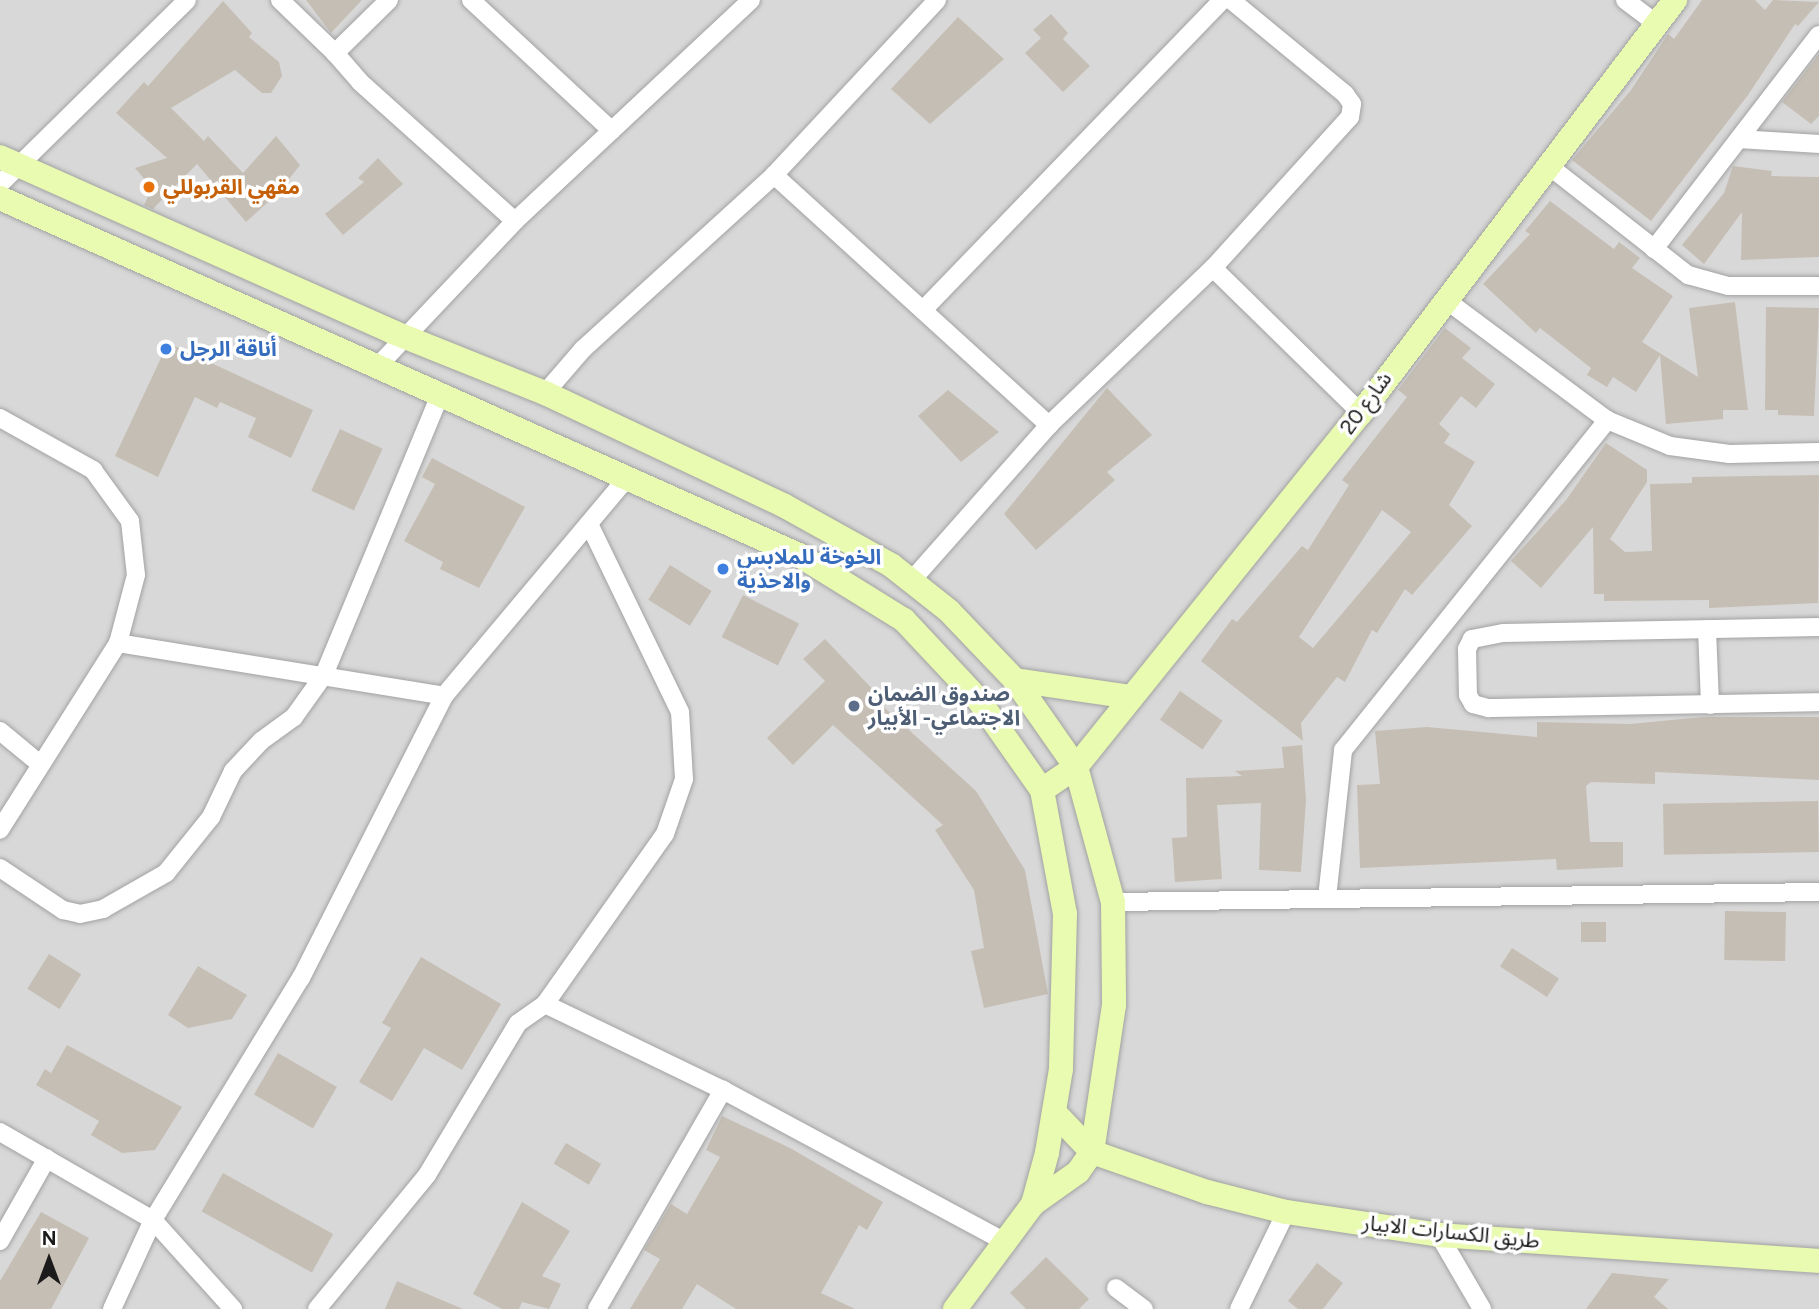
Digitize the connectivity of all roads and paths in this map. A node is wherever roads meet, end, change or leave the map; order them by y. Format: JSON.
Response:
{"nodes":[{"id":1,"x":187,"y":0,"type":"edge"},
{"id":2,"x":280,"y":0,"type":"edge"},
{"id":3,"x":389,"y":0,"type":"edge"},
{"id":4,"x":471,"y":0,"type":"edge"},
{"id":5,"x":751,"y":0,"type":"edge"},
{"id":6,"x":937,"y":0,"type":"edge"},
{"id":7,"x":1222,"y":0,"type":"edge"},
{"id":8,"x":1231,"y":0,"type":"edge"},
{"id":9,"x":1625,"y":0,"type":"edge"},
{"id":10,"x":1675,"y":0,"type":"edge"},
{"id":11,"x":1657,"y":24,"type":"junction"},
{"id":12,"x":1819,"y":35,"type":"edge"},
{"id":13,"x":335,"y":53,"type":"junction"},
{"id":14,"x":612,"y":131,"type":"junction"},
{"id":15,"x":1740,"y":139,"type":"junction"},
{"id":16,"x":1819,"y":144,"type":"edge"},
{"id":17,"x":1549,"y":166,"type":"junction"},
{"id":18,"x":5,"y":169,"type":"edge"},
{"id":19,"x":774,"y":174,"type":"junction"},
{"id":20,"x":0,"y":198,"type":"edge"},
{"id":21,"x":515,"y":221,"type":"junction"},
{"id":22,"x":1654,"y":249,"type":"junction"},
{"id":23,"x":1213,"y":268,"type":"junction"},
{"id":24,"x":1819,"y":286,"type":"edge"},
{"id":25,"x":1446,"y":300,"type":"junction"},
{"id":26,"x":923,"y":310,"type":"junction"},
{"id":27,"x":407,"y":338,"type":"junction"},
{"id":28,"x":378,"y":366,"type":"junction"},
{"id":29,"x":441,"y":393,"type":"junction"},
{"id":30,"x":545,"y":393,"type":"junction"},
{"id":31,"x":1361,"y":413,"type":"junction"},
{"id":32,"x":0,"y":418,"type":"edge"},
{"id":33,"x":1607,"y":421,"type":"junction"},
{"id":34,"x":1049,"y":425,"type":"junction"},
{"id":35,"x":1819,"y":452,"type":"edge"},
{"id":36,"x":627,"y":478,"type":"junction"},
{"id":37,"x":589,"y":524,"type":"junction"},
{"id":38,"x":912,"y":580,"type":"junction"},
{"id":39,"x":1819,"y":627,"type":"edge"},
{"id":40,"x":1707,"y":629,"type":"junction"},
{"id":41,"x":118,"y":643,"type":"junction"},
{"id":42,"x":324,"y":675,"type":"junction"},
{"id":43,"x":1015,"y":680,"type":"junction"},
{"id":44,"x":444,"y":696,"type":"junction"},
{"id":45,"x":1132,"y":697,"type":"junction"},
{"id":46,"x":1819,"y":702,"type":"edge"},
{"id":47,"x":1710,"y":705,"type":"junction"},
{"id":48,"x":0,"y":730,"type":"edge"},
{"id":49,"x":40,"y":764,"type":"junction"},
{"id":50,"x":1076,"y":767,"type":"junction"},
{"id":51,"x":1042,"y":790,"type":"junction"},
{"id":52,"x":0,"y":830,"type":"edge"},
{"id":53,"x":0,"y":868,"type":"edge"},
{"id":54,"x":1819,"y":892,"type":"edge"},
{"id":55,"x":1327,"y":898,"type":"junction"},
{"id":56,"x":1113,"y":902,"type":"junction"},
{"id":57,"x":545,"y":1004,"type":"junction"},
{"id":58,"x":723,"y":1090,"type":"junction"},
{"id":59,"x":1055,"y":1113,"type":"junction"},
{"id":60,"x":0,"y":1132,"type":"edge"},
{"id":61,"x":1092,"y":1152,"type":"junction"},
{"id":62,"x":47,"y":1158,"type":"junction"},
{"id":63,"x":1032,"y":1204,"type":"junction"},
{"id":64,"x":1286,"y":1212,"type":"junction"},
{"id":65,"x":153,"y":1220,"type":"junction"},
{"id":66,"x":1439,"y":1235,"type":"junction"},
{"id":67,"x":0,"y":1241,"type":"edge"},
{"id":68,"x":1007,"y":1243,"type":"junction"},
{"id":69,"x":1819,"y":1261,"type":"edge"},
{"id":70,"x":1116,"y":1288,"type":"dead end"},
{"id":71,"x":112,"y":1309,"type":"edge"},
{"id":72,"x":233,"y":1309,"type":"edge"},
{"id":73,"x":317,"y":1309,"type":"edge"},
{"id":74,"x":597,"y":1309,"type":"edge"},
{"id":75,"x":955,"y":1309,"type":"edge"},
{"id":76,"x":1143,"y":1309,"type":"edge"},
{"id":77,"x":1239,"y":1309,"type":"edge"},
{"id":78,"x":1482,"y":1309,"type":"edge"}],
"edges":[{"from":1,"to":18,"type":"street"},
{"from":2,"to":13,"type":"street"},
{"from":3,"to":13,"type":"street"},
{"from":4,"to":14,"type":"street"},
{"from":5,"to":14,"type":"street"},
{"from":6,"to":19,"type":"street"},
{"from":7,"to":26,"type":"street"},
{"from":8,"to":23,"type":"street"},
{"from":9,"to":11,"type":"street"},
{"from":10,"to":11,"type":"street","name":"شارع 20"},
{"from":11,"to":17,"type":"street","name":"شارع 20"},
{"from":12,"to":15,"type":"street"},
{"from":13,"to":21,"type":"street"},
{"from":14,"to":21,"type":"street"},
{"from":15,"to":16,"type":"street"},
{"from":15,"to":22,"type":"street"},
{"from":17,"to":22,"type":"street"},
{"from":17,"to":25,"type":"street","name":"شارع 20"},
{"from":18,"to":27,"type":"street"},
{"from":19,"to":26,"type":"street"},
{"from":19,"to":30,"type":"street"},
{"from":20,"to":28,"type":"street"},
{"from":21,"to":27,"type":"street"},
{"from":22,"to":24,"type":"street"},
{"from":23,"to":31,"type":"street"},
{"from":23,"to":34,"type":"street"},
{"from":25,"to":31,"type":"street","name":"شارع 20"},
{"from":25,"to":33,"type":"street"},
{"from":26,"to":34,"type":"street"},
{"from":27,"to":28,"type":"street"},
{"from":27,"to":30,"type":"street"},
{"from":28,"to":29,"type":"street"},
{"from":29,"to":36,"type":"street"},
{"from":29,"to":42,"type":"street"},
{"from":30,"to":38,"type":"street"},
{"from":31,"to":45,"type":"street","name":"شارع 20"},
{"from":32,"to":41,"type":"street"},
{"from":33,"to":35,"type":"street"},
{"from":33,"to":55,"type":"street"},
{"from":34,"to":38,"type":"street"},
{"from":36,"to":37,"type":"street"},
{"from":36,"to":51,"type":"street"},
{"from":37,"to":44,"type":"street"},
{"from":37,"to":57,"type":"street"},
{"from":38,"to":43,"type":"street"},
{"from":39,"to":40,"type":"street"},
{"from":40,"to":47,"type":"street"},
{"from":40,"to":47,"type":"street"},
{"from":41,"to":42,"type":"street"},
{"from":41,"to":49,"type":"street"},
{"from":42,"to":44,"type":"street"},
{"from":42,"to":53,"type":"street"},
{"from":43,"to":45,"type":"street"},
{"from":43,"to":50,"type":"street"},
{"from":44,"to":65,"type":"street"},
{"from":45,"to":50,"type":"street","name":"شارع 20"},
{"from":46,"to":47,"type":"street"},
{"from":48,"to":49,"type":"street"},
{"from":49,"to":52,"type":"street"},
{"from":50,"to":51,"type":"street","name":"شارع 20"},
{"from":50,"to":56,"type":"street"},
{"from":51,"to":59,"type":"street"},
{"from":54,"to":55,"type":"street"},
{"from":55,"to":56,"type":"street"},
{"from":56,"to":61,"type":"street"},
{"from":57,"to":58,"type":"street"},
{"from":57,"to":73,"type":"street"},
{"from":58,"to":68,"type":"street"},
{"from":58,"to":74,"type":"street"},
{"from":59,"to":61,"type":"street"},
{"from":59,"to":63,"type":"street"},
{"from":60,"to":62,"type":"street"},
{"from":61,"to":63,"type":"street"},
{"from":61,"to":64,"type":"street","name":"طريق الكسارات الابيار"},
{"from":62,"to":65,"type":"street"},
{"from":62,"to":67,"type":"street"},
{"from":63,"to":68,"type":"street"},
{"from":64,"to":66,"type":"street","name":"طريق الكسارات الابيار"},
{"from":64,"to":77,"type":"street"},
{"from":65,"to":71,"type":"street"},
{"from":65,"to":72,"type":"street"},
{"from":66,"to":69,"type":"street","name":"طريق الكسارات الابيار"},
{"from":66,"to":78,"type":"street"},
{"from":68,"to":75,"type":"street"},
{"from":70,"to":76,"type":"street"}]}
